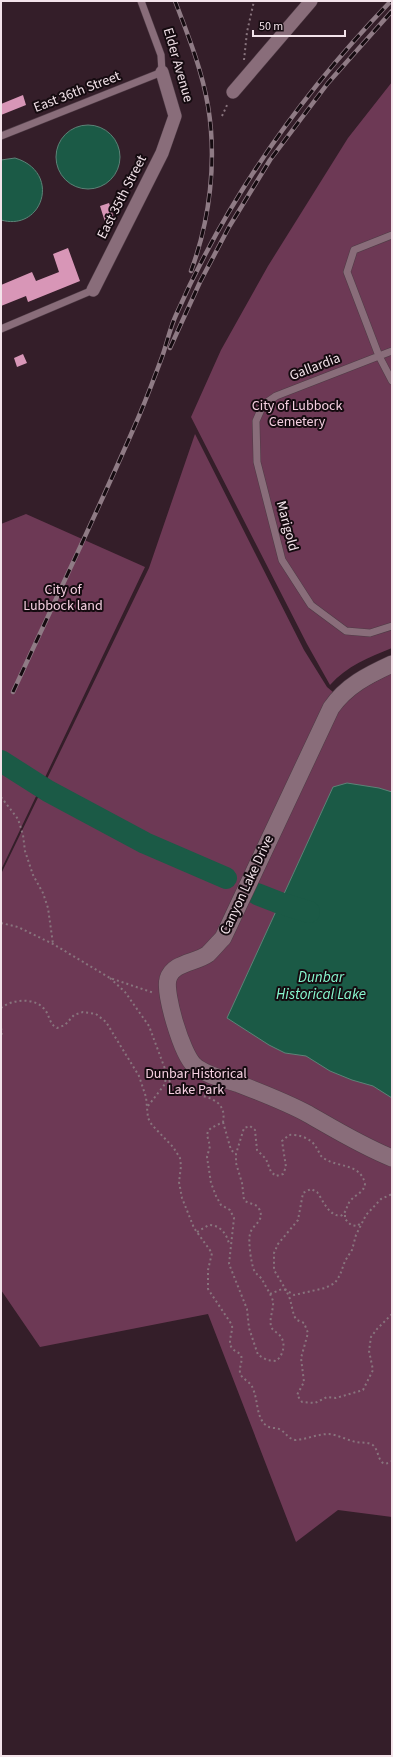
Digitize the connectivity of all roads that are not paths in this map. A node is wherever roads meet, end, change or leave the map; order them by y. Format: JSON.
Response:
{"nodes":[{"id":1,"x":141,"y":1,"type":"edge"},
{"id":2,"x":311,"y":1,"type":"edge"},
{"id":3,"x":162,"y":72,"type":"junction"},
{"id":4,"x":233,"y":92,"type":"road end"},
{"id":5,"x":176,"y":116,"type":"joint"},
{"id":6,"x":1,"y":136,"type":"edge"},
{"id":7,"x":392,"y":235,"type":"edge"},
{"id":8,"x":93,"y":290,"type":"joint"},
{"id":9,"x":1,"y":329,"type":"edge"},
{"id":10,"x":392,"y":350,"type":"edge"},
{"id":11,"x":379,"y":356,"type":"junction"},
{"id":12,"x":392,"y":381,"type":"edge"},
{"id":13,"x":264,"y":405,"type":"joint"},
{"id":14,"x":392,"y":626,"type":"edge"},
{"id":15,"x":392,"y":664,"type":"edge"},
{"id":16,"x":392,"y":1158,"type":"edge"}],
"edges":[{"from":1,"to":3,"type":"lane","name":"Elder Avenue"},
{"from":2,"to":4,"type":"street"},
{"from":3,"to":5,"type":"street","name":"Elder Avenue"},
{"from":3,"to":6,"type":"lane","name":"East 36th Street"},
{"from":5,"to":8,"type":"street","name":"East 35th Street"},
{"from":7,"to":11,"type":"lane"},
{"from":8,"to":9,"type":"lane"},
{"from":10,"to":11,"type":"lane","name":"Gallardia"},
{"from":11,"to":12,"type":"lane"},
{"from":11,"to":13,"type":"lane","name":"Gallardia"},
{"from":13,"to":14,"type":"lane","name":"Marigold"},
{"from":15,"to":16,"type":"street","name":"Canyon Lake Drive"}]}
